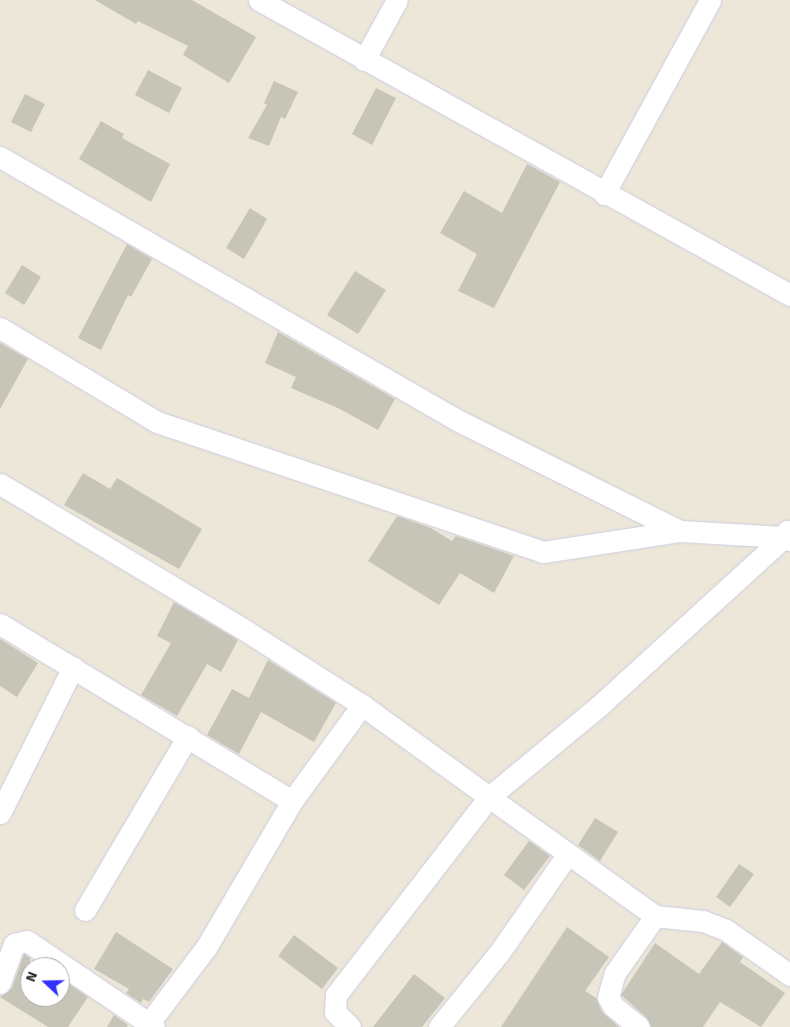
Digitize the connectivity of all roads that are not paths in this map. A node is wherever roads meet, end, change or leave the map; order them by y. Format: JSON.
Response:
{"nodes":[{"id":1,"x":259,"y":0,"type":"edge"},
{"id":2,"x":397,"y":0,"type":"edge"},
{"id":3,"x":710,"y":0,"type":"edge"},
{"id":4,"x":364,"y":60,"type":"junction"},
{"id":5,"x":0,"y":157,"type":"edge"},
{"id":6,"x":604,"y":194,"type":"junction"},
{"id":7,"x":790,"y":295,"type":"edge"},
{"id":8,"x":0,"y":328,"type":"edge"},
{"id":9,"x":0,"y":484,"type":"edge"},
{"id":10,"x":680,"y":531,"type":"junction"},
{"id":11,"x":788,"y":534,"type":"edge"},
{"id":12,"x":0,"y":624,"type":"edge"},
{"id":13,"x":73,"y":667,"type":"junction"},
{"id":14,"x":362,"y":705,"type":"junction"},
{"id":15,"x":188,"y":736,"type":"junction"},
{"id":16,"x":489,"y":796,"type":"junction"},
{"id":17,"x":292,"y":801,"type":"junction"},
{"id":18,"x":0,"y":813,"type":"edge"},
{"id":19,"x":567,"y":855,"type":"junction"},
{"id":20,"x":85,"y":910,"type":"dead end"},
{"id":21,"x":655,"y":916,"type":"junction"},
{"id":22,"x":790,"y":975,"type":"edge"},
{"id":23,"x":0,"y":983,"type":"edge"},
{"id":24,"x":149,"y":1026,"type":"edge"},
{"id":25,"x":350,"y":1027,"type":"edge"},
{"id":26,"x":440,"y":1027,"type":"edge"},
{"id":27,"x":639,"y":1027,"type":"edge"}],
"edges":[{"from":1,"to":4,"type":"street"},
{"from":2,"to":4,"type":"street"},
{"from":3,"to":6,"type":"street"},
{"from":4,"to":6,"type":"street"},
{"from":5,"to":10,"type":"street"},
{"from":6,"to":7,"type":"street"},
{"from":8,"to":10,"type":"street"},
{"from":9,"to":14,"type":"street"},
{"from":10,"to":11,"type":"street"},
{"from":11,"to":16,"type":"street"},
{"from":12,"to":13,"type":"street"},
{"from":13,"to":15,"type":"street"},
{"from":13,"to":18,"type":"street"},
{"from":14,"to":16,"type":"street"},
{"from":14,"to":17,"type":"street"},
{"from":15,"to":17,"type":"street"},
{"from":15,"to":20,"type":"street"},
{"from":16,"to":19,"type":"street"},
{"from":16,"to":25,"type":"street"},
{"from":17,"to":24,"type":"street"},
{"from":19,"to":21,"type":"street"},
{"from":19,"to":26,"type":"street"},
{"from":21,"to":22,"type":"street"},
{"from":21,"to":27,"type":"street"},
{"from":23,"to":24,"type":"street"}]}
